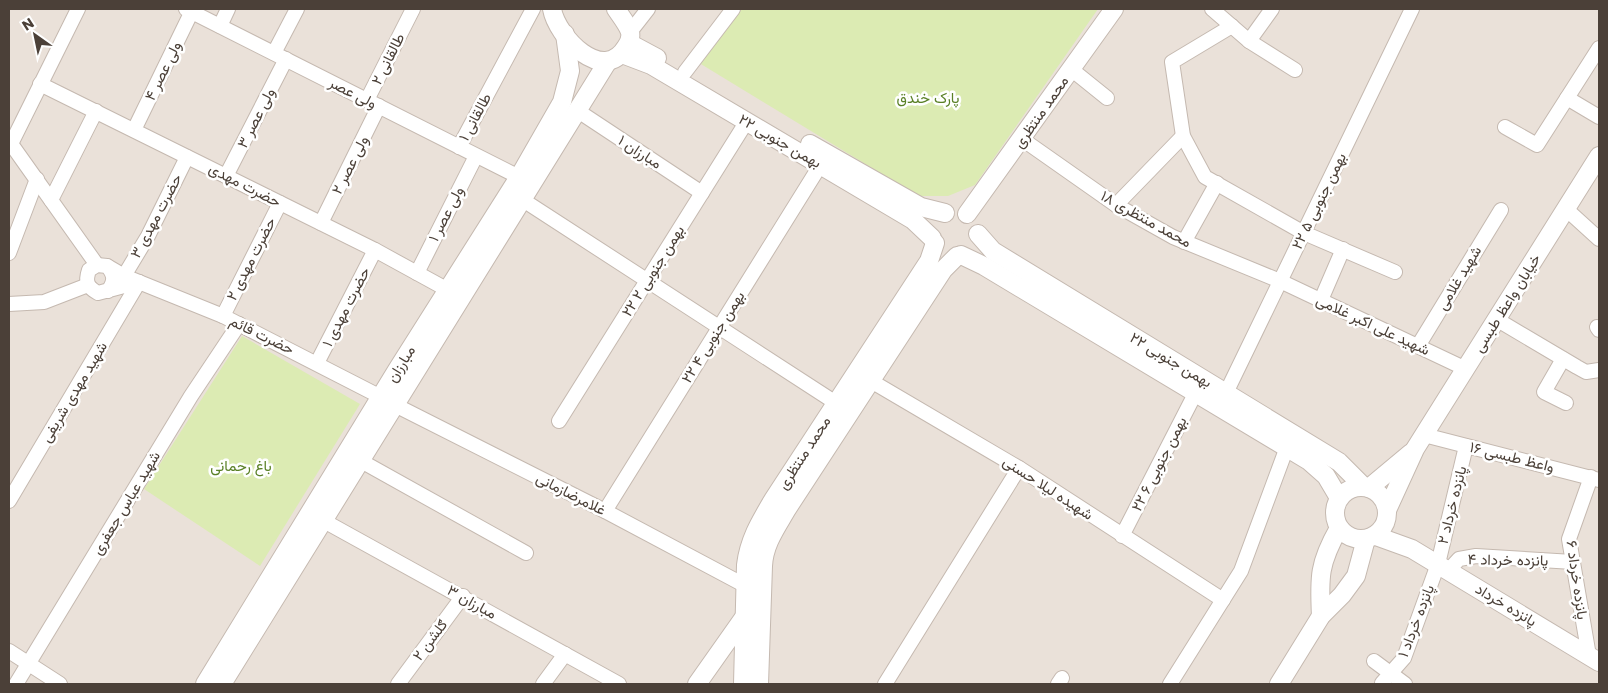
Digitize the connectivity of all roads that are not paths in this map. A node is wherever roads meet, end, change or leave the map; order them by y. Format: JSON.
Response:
{"nodes":[{"id":1,"x":78,"y":9,"type":"edge"},
{"id":2,"x":228,"y":9,"type":"edge"},
{"id":3,"x":297,"y":9,"type":"edge"},
{"id":4,"x":533,"y":9,"type":"edge"},
{"id":5,"x":616,"y":9,"type":"edge"},
{"id":6,"x":648,"y":9,"type":"edge"},
{"id":7,"x":733,"y":9,"type":"edge"},
{"id":8,"x":1114,"y":9,"type":"edge"},
{"id":9,"x":1212,"y":9,"type":"edge"},
{"id":10,"x":1272,"y":9,"type":"edge"},
{"id":11,"x":1412,"y":9,"type":"edge"},
{"id":12,"x":189,"y":10,"type":"edge"},
{"id":13,"x":552,"y":10,"type":"edge"},
{"id":14,"x":411,"y":13,"type":"edge"},
{"id":15,"x":220,"y":26,"type":"junction"},
{"id":16,"x":1232,"y":26,"type":"junction"},
{"id":17,"x":565,"y":34,"type":"junction"},
{"id":18,"x":1249,"y":42,"type":"junction"},
{"id":19,"x":622,"y":48,"type":"junction"},
{"id":20,"x":1599,"y":48,"type":"edge"},
{"id":21,"x":280,"y":56,"type":"junction"},
{"id":22,"x":1072,"y":69,"type":"junction"},
{"id":23,"x":1295,"y":70,"type":"dead end"},
{"id":24,"x":684,"y":72,"type":"junction"},
{"id":25,"x":40,"y":84,"type":"junction"},
{"id":26,"x":1107,"y":98,"type":"dead end"},
{"id":27,"x":1567,"y":98,"type":"junction"},
{"id":28,"x":373,"y":103,"type":"junction"},
{"id":29,"x":96,"y":111,"type":"junction"},
{"id":30,"x":578,"y":111,"type":"junction"},
{"id":31,"x":1599,"y":117,"type":"edge"},
{"id":32,"x":746,"y":121,"type":"junction"},
{"id":33,"x":1505,"y":127,"type":"dead end"},
{"id":34,"x":134,"y":130,"type":"junction"},
{"id":35,"x":1182,"y":136,"type":"junction"},
{"id":36,"x":1022,"y":139,"type":"junction"},
{"id":37,"x":9,"y":143,"type":"edge"},
{"id":38,"x":459,"y":147,"type":"junction"},
{"id":39,"x":187,"y":156,"type":"junction"},
{"id":40,"x":476,"y":156,"type":"junction"},
{"id":41,"x":1599,"y":156,"type":"edge"},
{"id":42,"x":821,"y":164,"type":"junction"},
{"id":43,"x":226,"y":176,"type":"junction"},
{"id":44,"x":519,"y":177,"type":"junction"},
{"id":45,"x":36,"y":179,"type":"junction"},
{"id":46,"x":1217,"y":183,"type":"junction"},
{"id":47,"x":702,"y":192,"type":"junction"},
{"id":48,"x":51,"y":200,"type":"junction"},
{"id":49,"x":523,"y":200,"type":"junction"},
{"id":50,"x":280,"y":203,"type":"junction"},
{"id":51,"x":1116,"y":205,"type":"junction"},
{"id":52,"x":1566,"y":209,"type":"junction"},
{"id":53,"x":1501,"y":210,"type":"dead end"},
{"id":54,"x":945,"y":213,"type":"junction"},
{"id":55,"x":967,"y":214,"type":"junction"},
{"id":56,"x":321,"y":223,"type":"junction"},
{"id":57,"x":1304,"y":233,"type":"junction"},
{"id":58,"x":978,"y":234,"type":"junction"},
{"id":59,"x":1599,"y":239,"type":"edge"},
{"id":60,"x":934,"y":241,"type":"junction"},
{"id":61,"x":1184,"y":242,"type":"junction"},
{"id":62,"x":1343,"y":249,"type":"junction"},
{"id":63,"x":375,"y":250,"type":"junction"},
{"id":64,"x":9,"y":252,"type":"edge"},
{"id":65,"x":959,"y":255,"type":"junction"},
{"id":66,"x":102,"y":265,"type":"junction"},
{"id":67,"x":1395,"y":272,"type":"dead end"},
{"id":68,"x":417,"y":273,"type":"junction"},
{"id":69,"x":124,"y":276,"type":"junction"},
{"id":70,"x":647,"y":280,"type":"junction"},
{"id":71,"x":1280,"y":281,"type":"junction"},
{"id":72,"x":139,"y":282,"type":"junction"},
{"id":73,"x":88,"y":285,"type":"junction"},
{"id":74,"x":448,"y":290,"type":"junction"},
{"id":75,"x":108,"y":291,"type":"junction"},
{"id":76,"x":1321,"y":300,"type":"junction"},
{"id":77,"x":9,"y":304,"type":"edge"},
{"id":78,"x":223,"y":316,"type":"junction"},
{"id":79,"x":1496,"y":320,"type":"junction"},
{"id":80,"x":239,"y":324,"type":"junction"},
{"id":81,"x":719,"y":327,"type":"junction"},
{"id":82,"x":1118,"y":336,"type":"junction"},
{"id":83,"x":1418,"y":346,"type":"junction"},
{"id":84,"x":1563,"y":359,"type":"junction"},
{"id":85,"x":317,"y":363,"type":"junction"},
{"id":86,"x":1466,"y":369,"type":"junction"},
{"id":87,"x":1599,"y":370,"type":"edge"},
{"id":88,"x":870,"y":381,"type":"junction"},
{"id":89,"x":1196,"y":392,"type":"junction"},
{"id":90,"x":1226,"y":393,"type":"junction"},
{"id":91,"x":388,"y":401,"type":"junction"},
{"id":92,"x":836,"y":403,"type":"junction"},
{"id":93,"x":1566,"y":403,"type":"dead end"},
{"id":94,"x":559,"y":421,"type":"dead end"},
{"id":95,"x":1420,"y":442,"type":"junction"},
{"id":96,"x":1466,"y":446,"type":"junction"},
{"id":97,"x":1287,"y":447,"type":"junction"},
{"id":98,"x":361,"y":461,"type":"junction"},
{"id":99,"x":1018,"y":468,"type":"junction"},
{"id":100,"x":1595,"y":479,"type":"edge"},
{"id":101,"x":1366,"y":488,"type":"junction"},
{"id":102,"x":1339,"y":498,"type":"junction"},
{"id":103,"x":9,"y":501,"type":"edge"},
{"id":104,"x":605,"y":511,"type":"junction"},
{"id":105,"x":1388,"y":513,"type":"junction"},
{"id":106,"x":324,"y":520,"type":"junction"},
{"id":107,"x":1339,"y":528,"type":"junction"},
{"id":108,"x":1122,"y":536,"type":"junction"},
{"id":109,"x":1371,"y":537,"type":"junction"},
{"id":110,"x":1412,"y":549,"type":"junction"},
{"id":111,"x":526,"y":553,"type":"dead end"},
{"id":112,"x":1573,"y":562,"type":"junction"},
{"id":113,"x":1443,"y":568,"type":"junction"},
{"id":114,"x":746,"y":586,"type":"junction"},
{"id":115,"x":463,"y":596,"type":"junction"},
{"id":116,"x":1223,"y":600,"type":"junction"},
{"id":117,"x":745,"y":616,"type":"junction"},
{"id":118,"x":1321,"y":616,"type":"junction"},
{"id":119,"x":9,"y":651,"type":"edge"},
{"id":120,"x":566,"y":654,"type":"junction"},
{"id":121,"x":1594,"y":659,"type":"edge"},
{"id":122,"x":1374,"y":661,"type":"dead end"},
{"id":123,"x":28,"y":664,"type":"junction"},
{"id":124,"x":1386,"y":679,"type":"junction"},
{"id":125,"x":16,"y":684,"type":"edge"},
{"id":126,"x":60,"y":684,"type":"edge"},
{"id":127,"x":205,"y":684,"type":"edge"},
{"id":128,"x":222,"y":684,"type":"edge"},
{"id":129,"x":398,"y":684,"type":"edge"},
{"id":130,"x":543,"y":684,"type":"edge"},
{"id":131,"x":619,"y":684,"type":"edge"},
{"id":132,"x":697,"y":684,"type":"edge"},
{"id":133,"x":743,"y":684,"type":"edge"},
{"id":134,"x":759,"y":684,"type":"edge"},
{"id":135,"x":885,"y":684,"type":"edge"},
{"id":136,"x":1170,"y":684,"type":"edge"},
{"id":137,"x":1279,"y":684,"type":"edge"},
{"id":138,"x":1405,"y":684,"type":"edge"}],
"edges":[{"from":1,"to":25,"type":"street"},
{"from":2,"to":15,"type":"street"},
{"from":3,"to":21,"type":"street","name":"ولی عصر ۳"},
{"from":4,"to":38,"type":"street","name":"طالقانی ۱"},
{"from":5,"to":19,"type":"street"},
{"from":6,"to":19,"type":"street"},
{"from":7,"to":24,"type":"street"},
{"from":8,"to":22,"type":"street","name":"محمد منتظری"},
{"from":9,"to":16,"type":"street"},
{"from":10,"to":18,"type":"street"},
{"from":11,"to":57,"type":"street","name":"۲۲ بهمن جنوبی ۵"},
{"from":12,"to":15,"type":"street","name":"ولی عصر"},
{"from":12,"to":34,"type":"street","name":"ولی عصر ۴"},
{"from":13,"to":17,"type":"street"},
{"from":14,"to":28,"type":"street","name":"طالقانی ۲"},
{"from":15,"to":21,"type":"street","name":"ولی عصر"},
{"from":16,"to":18,"type":"street"},
{"from":16,"to":35,"type":"street"},
{"from":17,"to":19,"type":"street"},
{"from":17,"to":44,"type":"street","name":"مبارزان"},
{"from":18,"to":23,"type":"street"},
{"from":19,"to":24,"type":"street","name":"۲۲ بهمن جنوبی"},
{"from":19,"to":30,"type":"street","name":"مبارزان"},
{"from":19,"to":32,"type":"street","name":"۲۲ بهمن جنوبی"},
{"from":20,"to":27,"type":"street"},
{"from":21,"to":28,"type":"street","name":"ولی عصر"},
{"from":21,"to":43,"type":"street","name":"ولی عصر ۳"},
{"from":22,"to":26,"type":"street"},
{"from":22,"to":36,"type":"street","name":"محمد منتظری"},
{"from":24,"to":54,"type":"street","name":"۲۲ بهمن جنوبی"},
{"from":25,"to":29,"type":"street","name":"حضرت مهدی"},
{"from":25,"to":37,"type":"street"},
{"from":27,"to":31,"type":"street"},
{"from":27,"to":33,"type":"street"},
{"from":28,"to":38,"type":"street","name":"ولی عصر"},
{"from":28,"to":56,"type":"street","name":"ولی عصر ۲"},
{"from":29,"to":34,"type":"street","name":"حضرت مهدی"},
{"from":29,"to":48,"type":"street"},
{"from":30,"to":47,"type":"street","name":"مبارزان ۱"},
{"from":30,"to":49,"type":"street","name":"مبارزان"},
{"from":32,"to":42,"type":"street","name":"۲۲ بهمن جنوبی"},
{"from":32,"to":47,"type":"street","name":"۲۲ بهمن جنوبی ۲"},
{"from":34,"to":39,"type":"street","name":"حضرت مهدی"},
{"from":35,"to":46,"type":"street"},
{"from":35,"to":51,"type":"street"},
{"from":36,"to":51,"type":"street","name":"محمد منتظری ۱۸"},
{"from":36,"to":55,"type":"street","name":"محمد منتظری"},
{"from":37,"to":45,"type":"street"},
{"from":38,"to":40,"type":"street","name":"ولی عصر"},
{"from":39,"to":43,"type":"street","name":"حضرت مهدی"},
{"from":39,"to":69,"type":"street","name":"حضرت مهدی ۳"},
{"from":40,"to":44,"type":"street","name":"ولی عصر"},
{"from":40,"to":68,"type":"street","name":"ولی عصر ۱"},
{"from":41,"to":52,"type":"street","name":"خیابان واعظ طبسی"},
{"from":42,"to":60,"type":"street","name":"۲۲ بهمن جنوبی"},
{"from":42,"to":81,"type":"street","name":"۲۲ بهمن جنوبی ۴"},
{"from":43,"to":50,"type":"street","name":"حضرت مهدی"},
{"from":44,"to":74,"type":"street","name":"مبارزان"},
{"from":45,"to":48,"type":"street"},
{"from":45,"to":64,"type":"street"},
{"from":46,"to":57,"type":"street"},
{"from":46,"to":61,"type":"street"},
{"from":47,"to":70,"type":"street","name":"۲۲ بهمن جنوبی ۲"},
{"from":48,"to":66,"type":"street"},
{"from":49,"to":70,"type":"street"},
{"from":49,"to":91,"type":"street","name":"مبارزان"},
{"from":50,"to":56,"type":"street","name":"حضرت مهدی"},
{"from":50,"to":78,"type":"street","name":"حضرت مهدی ۲"},
{"from":51,"to":61,"type":"street","name":"محمد منتظری ۱۸"},
{"from":52,"to":59,"type":"street"},
{"from":52,"to":79,"type":"street","name":"خیابان واعظ طبسی"},
{"from":53,"to":83,"type":"street","name":"شهید غلامی"},
{"from":54,"to":55,"type":"street"},
{"from":54,"to":60,"type":"street"},
{"from":55,"to":58,"type":"street"},
{"from":56,"to":63,"type":"street","name":"حضرت مهدی"},
{"from":57,"to":62,"type":"street"},
{"from":57,"to":71,"type":"street","name":"۲۲ بهمن جنوبی ۵"},
{"from":58,"to":65,"type":"street"},
{"from":58,"to":82,"type":"street","name":"۲۲ بهمن جنوبی"},
{"from":60,"to":65,"type":"street"},
{"from":60,"to":92,"type":"street","name":"محمد منتظری"},
{"from":61,"to":71,"type":"street","name":"محمد منتظری ۱۸"},
{"from":62,"to":67,"type":"street"},
{"from":62,"to":76,"type":"street"},
{"from":63,"to":68,"type":"street","name":"حضرت مهدی"},
{"from":63,"to":85,"type":"street","name":"حضرت مهدی ۱"},
{"from":65,"to":82,"type":"street","name":"۲۲ بهمن جنوبی"},
{"from":65,"to":88,"type":"street","name":"محمد منتظری"},
{"from":66,"to":69,"type":"street","name":"حضرت قائم"},
{"from":66,"to":73,"type":"street"},
{"from":66,"to":75,"type":"street"},
{"from":68,"to":74,"type":"street","name":"حضرت مهدی"},
{"from":69,"to":72,"type":"street","name":"حضرت قائم"},
{"from":70,"to":81,"type":"street"},
{"from":70,"to":94,"type":"street","name":"۲۲ بهمن جنوبی ۲"},
{"from":71,"to":76,"type":"street","name":"شهید علی اکبر غلامی"},
{"from":71,"to":90,"type":"street","name":"۲۲ بهمن جنوبی ۵"},
{"from":72,"to":75,"type":"street"},
{"from":72,"to":78,"type":"street","name":"حضرت قائم"},
{"from":72,"to":103,"type":"street","name":"شهید مهدی شریفی"},
{"from":73,"to":75,"type":"street"},
{"from":73,"to":77,"type":"street"},
{"from":74,"to":91,"type":"street","name":"مبارزان"},
{"from":76,"to":83,"type":"street","name":"شهید علی اکبر غلامی"},
{"from":78,"to":80,"type":"street","name":"حضرت قائم"},
{"from":79,"to":84,"type":"street"},
{"from":79,"to":86,"type":"street","name":"خیابان واعظ طبسی"},
{"from":80,"to":85,"type":"street","name":"حضرت قائم"},
{"from":80,"to":123,"type":"street","name":"شهید عباس جعفری"},
{"from":81,"to":92,"type":"street"},
{"from":81,"to":104,"type":"street","name":"۲۲ بهمن جنوبی ۴"},
{"from":82,"to":89,"type":"street","name":"۲۲ بهمن جنوبی"},
{"from":82,"to":90,"type":"street","name":"۲۲ بهمن جنوبی"},
{"from":83,"to":86,"type":"street","name":"شهید علی اکبر غلامی"},
{"from":84,"to":87,"type":"street"},
{"from":84,"to":93,"type":"street"},
{"from":85,"to":91,"type":"street","name":"حضرت قائم"},
{"from":86,"to":95,"type":"street","name":"خیابان واعظ طبسی"},
{"from":88,"to":99,"type":"street","name":"شهیده لیلا حسنی"},
{"from":88,"to":134,"type":"street","name":"محمد منتظری"},
{"from":89,"to":97,"type":"street","name":"۲۲ بهمن جنوبی"},
{"from":89,"to":108,"type":"street","name":"۲۲ بهمن جنوبی ۶"},
{"from":90,"to":101,"type":"street","name":"۲۲ بهمن جنوبی"},
{"from":91,"to":98,"type":"street","name":"مبارزان"},
{"from":91,"to":104,"type":"street","name":"غلامرضازمانی"},
{"from":91,"to":127,"type":"street","name":"مبارزان"},
{"from":92,"to":114,"type":"street","name":"محمد منتظری"},
{"from":95,"to":96,"type":"street","name":"واعظ طبسی ۱۶"},
{"from":95,"to":101,"type":"street"},
{"from":95,"to":105,"type":"street"},
{"from":96,"to":100,"type":"street","name":"واعظ طبسی ۱۶"},
{"from":96,"to":113,"type":"street","name":"پانزده خرداد ۲"},
{"from":97,"to":102,"type":"street","name":"۲۲ بهمن جنوبی"},
{"from":97,"to":116,"type":"street"},
{"from":98,"to":106,"type":"street","name":"مبارزان"},
{"from":98,"to":111,"type":"street"},
{"from":99,"to":108,"type":"street","name":"شهیده لیلا حسنی"},
{"from":99,"to":135,"type":"street"},
{"from":100,"to":112,"type":"street","name":"پانزده خرداد ۶"},
{"from":101,"to":102,"type":"street"},
{"from":101,"to":105,"type":"street"},
{"from":102,"to":107,"type":"street"},
{"from":104,"to":114,"type":"street","name":"غلامرضازمانی"},
{"from":105,"to":109,"type":"street"},
{"from":105,"to":110,"type":"street"},
{"from":106,"to":115,"type":"street","name":"مبارزان ۳"},
{"from":106,"to":128,"type":"street","name":"مبارزان"},
{"from":107,"to":109,"type":"street"},
{"from":107,"to":118,"type":"street"},
{"from":108,"to":116,"type":"street","name":"شهیده لیلا حسنی"},
{"from":109,"to":110,"type":"street"},
{"from":109,"to":118,"type":"street"},
{"from":110,"to":113,"type":"street","name":"پانزده خرداد"},
{"from":112,"to":113,"type":"street","name":"پانزده خرداد ۴"},
{"from":112,"to":121,"type":"street","name":"پانزده خرداد ۶"},
{"from":113,"to":121,"type":"street","name":"پانزده خرداد"},
{"from":113,"to":124,"type":"street","name":"پانزده خرداد ۱"},
{"from":114,"to":117,"type":"street","name":"محمد منتظری"},
{"from":115,"to":120,"type":"street","name":"مبارزان ۳"},
{"from":115,"to":129,"type":"street","name":"ګلشن ۲"},
{"from":116,"to":136,"type":"street"},
{"from":117,"to":132,"type":"street"},
{"from":117,"to":133,"type":"street","name":"محمد منتظری"},
{"from":118,"to":137,"type":"street"},
{"from":119,"to":123,"type":"street"},
{"from":120,"to":130,"type":"street"},
{"from":120,"to":131,"type":"street","name":"مبارزان ۳"},
{"from":122,"to":124,"type":"street","name":"پانزده خرداد ۱"},
{"from":123,"to":125,"type":"street","name":"شهید عباس جعفری"},
{"from":123,"to":126,"type":"street"},
{"from":124,"to":138,"type":"street","name":"پانزده خرداد ۱"}]}
